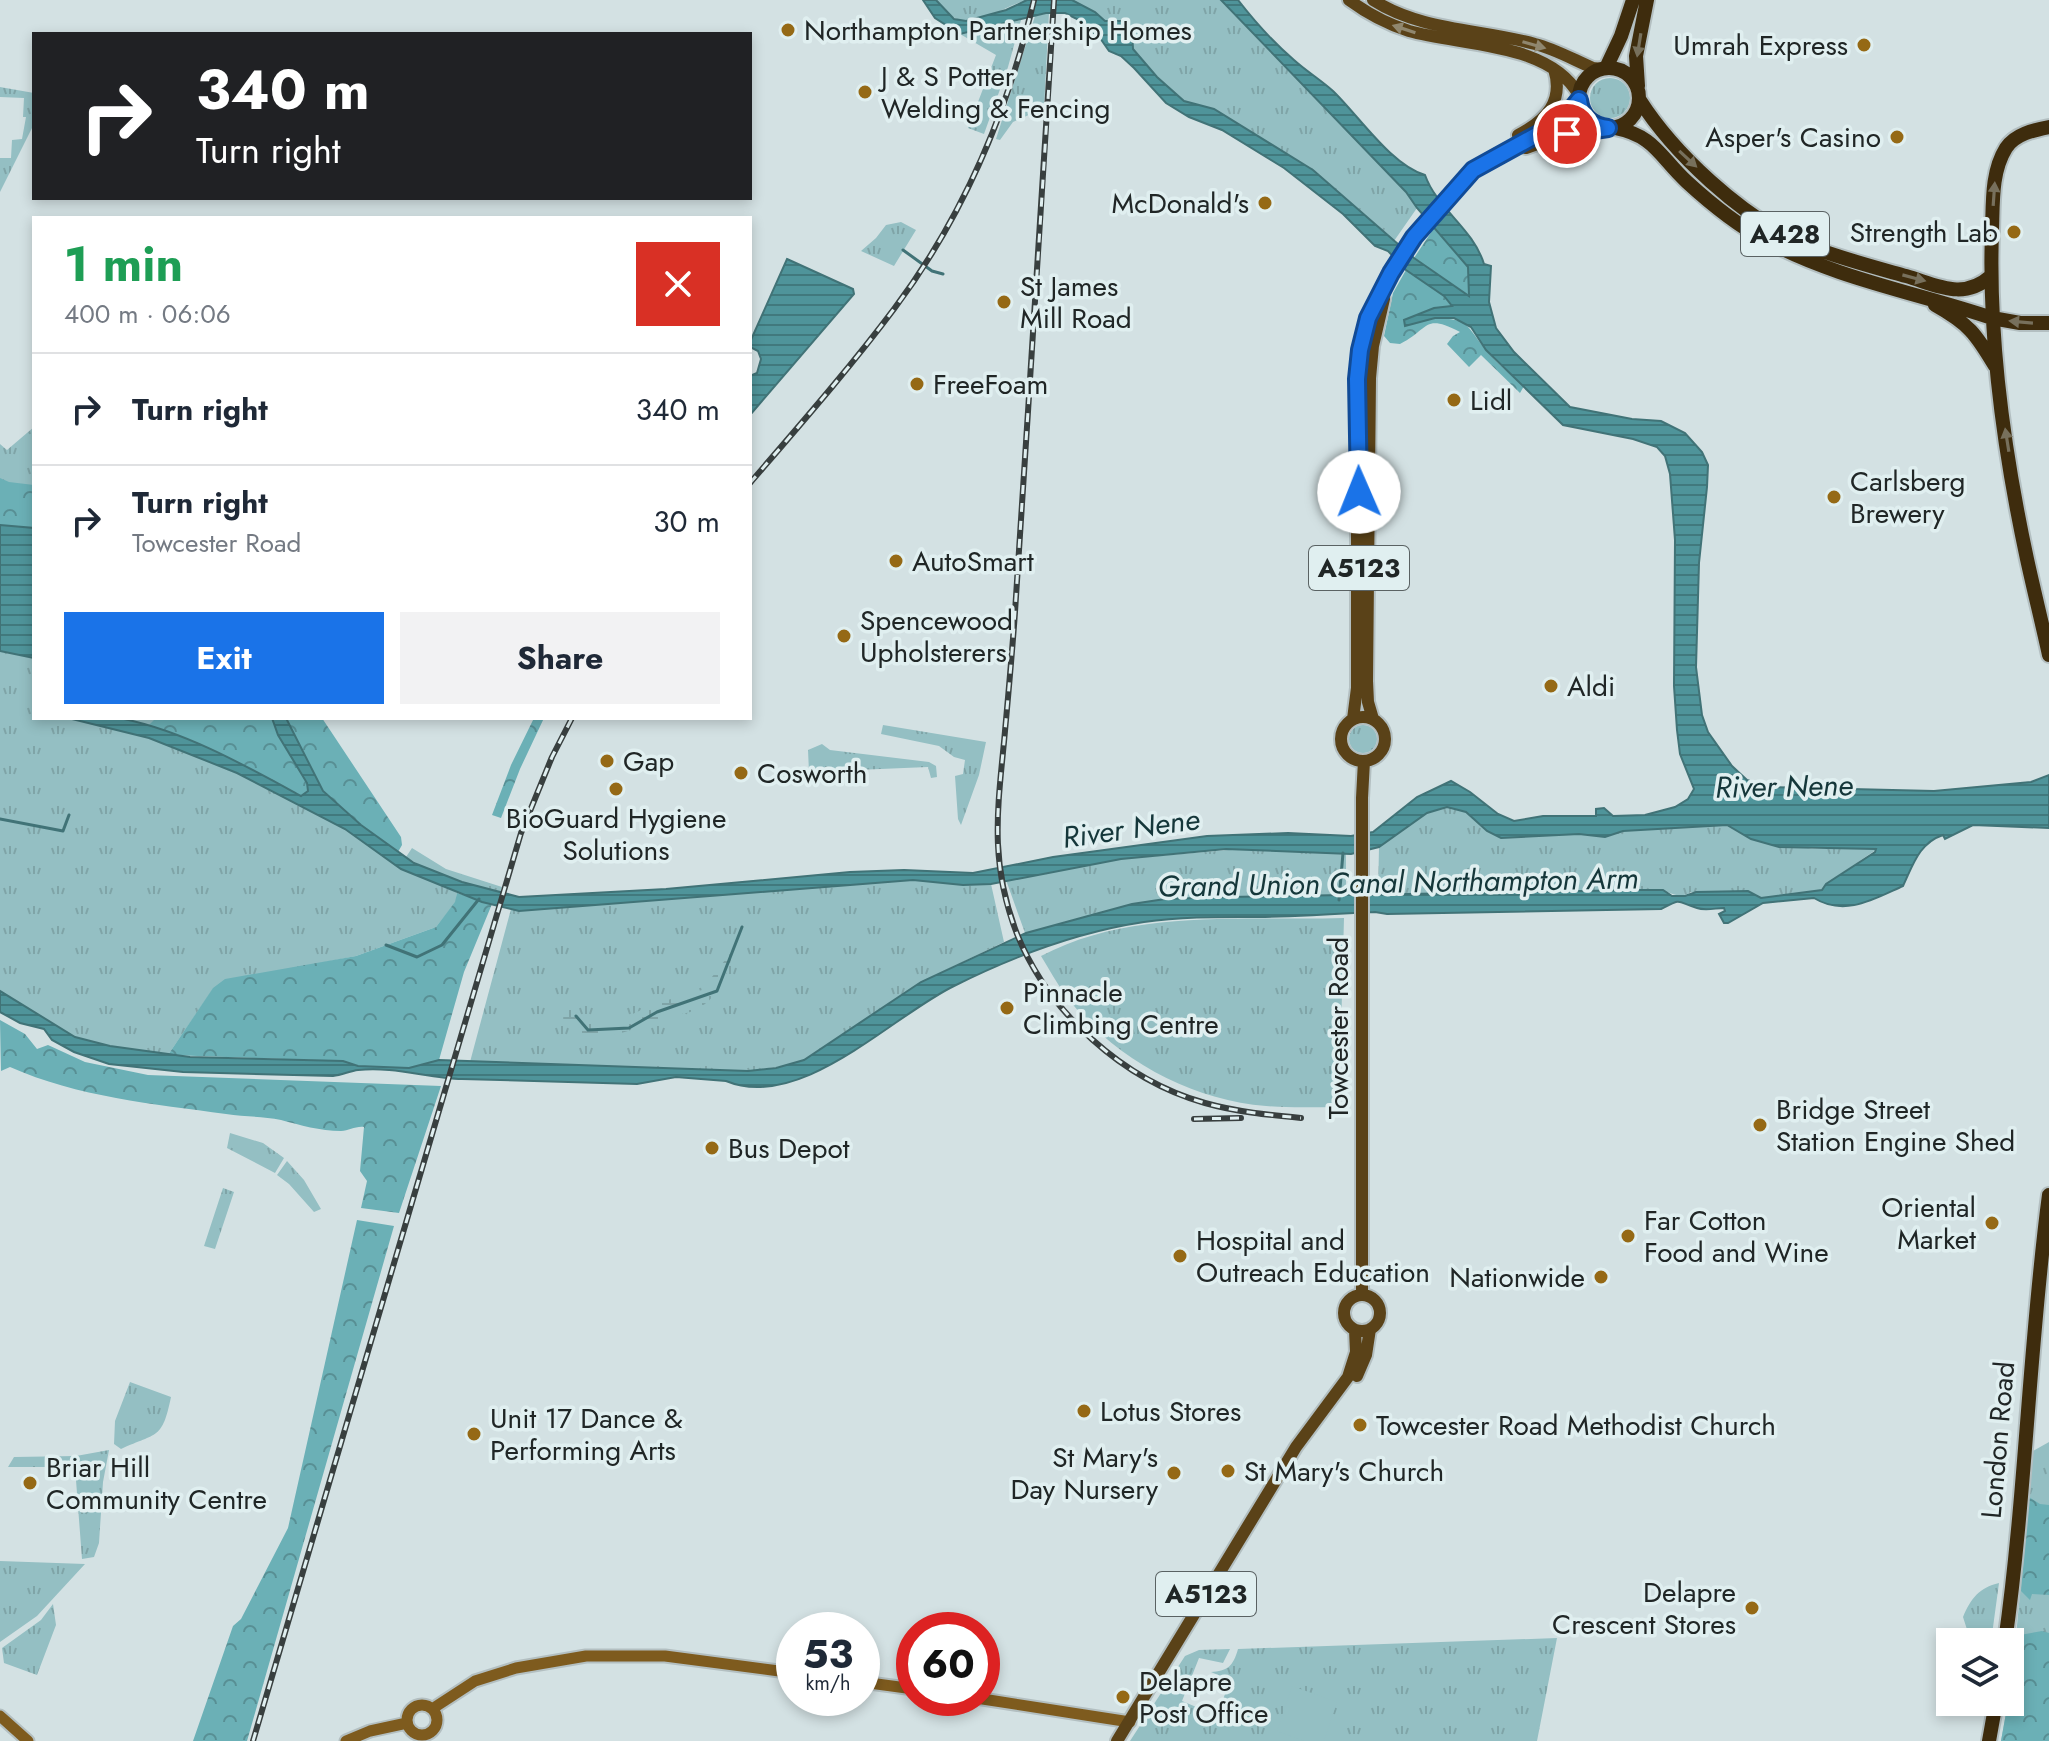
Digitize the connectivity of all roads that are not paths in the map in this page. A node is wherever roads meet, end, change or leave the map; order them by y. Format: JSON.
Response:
{"nodes":[{"id":1,"x":1349,"y":0,"type":"edge"},
{"id":2,"x":1373,"y":0,"type":"edge"},
{"id":3,"x":1633,"y":0,"type":"edge"},
{"id":4,"x":1647,"y":0,"type":"edge"},
{"id":5,"x":1432,"y":30,"type":"junction"},
{"id":6,"x":1604,"y":68,"type":"junction"},
{"id":7,"x":1554,"y":69,"type":"junction"},
{"id":8,"x":1639,"y":95,"type":"junction"},
{"id":9,"x":1579,"y":97,"type":"junction"},
{"id":10,"x":2049,"y":127,"type":"edge"},
{"id":11,"x":1612,"y":128,"type":"junction"},
{"id":12,"x":1470,"y":175,"type":"junction"},
{"id":13,"x":1391,"y":273,"type":"junction"},
{"id":14,"x":1991,"y":276,"type":"junction"},
{"id":15,"x":1908,"y":291,"type":"junction"},
{"id":16,"x":1992,"y":318,"type":"junction"},
{"id":17,"x":2049,"y":323,"type":"edge"},
{"id":18,"x":1997,"y":370,"type":"junction"},
{"id":19,"x":2049,"y":655,"type":"edge"},
{"id":20,"x":1353,"y":719,"type":"junction"},
{"id":21,"x":1373,"y":719,"type":"junction"},
{"id":22,"x":1364,"y":761,"type":"junction"},
{"id":23,"x":2049,"y":1195,"type":"edge"},
{"id":24,"x":1362,"y":1295,"type":"junction"},
{"id":25,"x":1370,"y":1329,"type":"junction"},
{"id":26,"x":1355,"y":1330,"type":"junction"},
{"id":27,"x":1296,"y":1447,"type":"junction"},
{"id":28,"x":2007,"y":1628,"type":"edge"},
{"id":29,"x":776,"y":1671,"type":"edge"},
{"id":30,"x":1000,"y":1702,"type":"edge"},
{"id":31,"x":432,"y":1709,"type":"junction"},
{"id":32,"x":0,"y":1716,"type":"edge"},
{"id":33,"x":1993,"y":1716,"type":"edge"},
{"id":34,"x":1130,"y":1722,"type":"junction"},
{"id":35,"x":407,"y":1723,"type":"junction"},
{"id":36,"x":28,"y":1741,"type":"edge"},
{"id":37,"x":346,"y":1741,"type":"edge"},
{"id":38,"x":1117,"y":1741,"type":"edge"},
{"id":39,"x":1989,"y":1741,"type":"edge"}],
"edges":[{"from":5,"to":1,"type":"main road","one_way":true},
{"from":2,"to":5,"type":"main road"},
{"from":3,"to":6,"type":"highway"},
{"from":4,"to":8,"type":"highway","one_way":true},
{"from":5,"to":6,"type":"main road","one_way":true},
{"from":5,"to":7,"type":"main road"},
{"from":6,"to":8,"type":"highway"},
{"from":6,"to":9,"type":"highway"},
{"from":7,"to":9,"type":"main road"},
{"from":7,"to":12,"type":"main road"},
{"from":8,"to":11,"type":"highway"},
{"from":8,"to":14,"type":"highway","number":"A428","one_way":true},
{"from":9,"to":11,"type":"highway"},
{"from":9,"to":12,"type":"main road","number":"A5123"},
{"from":14,"to":10,"type":"highway","one_way":true},
{"from":11,"to":12,"type":"main road","number":"A5123"},
{"from":11,"to":15,"type":"highway","number":"A428"},
{"from":12,"to":13,"type":"main road","number":"A5123"},
{"from":13,"to":20,"type":"main road","number":"A5123"},
{"from":13,"to":21,"type":"main road","number":"A5123"},
{"from":14,"to":16,"type":"highway"},
{"from":15,"to":16,"type":"highway","number":"A428"},
{"from":15,"to":18,"type":"highway"},
{"from":17,"to":16,"type":"highway","number":"A428","one_way":true},
{"from":16,"to":18,"type":"highway"},
{"from":19,"to":18,"type":"highway","one_way":true},
{"from":20,"to":21,"type":"main road"},
{"from":20,"to":22,"type":"main road","number":"A5123"},
{"from":21,"to":22,"type":"main road","number":"A5123"},
{"from":22,"to":24,"type":"main road","name":"Towcester Road"},
{"from":23,"to":28,"type":"highway","name":"London Road"},
{"from":24,"to":25,"type":"main road"},
{"from":24,"to":26,"type":"main road"},
{"from":25,"to":26,"type":"main road"},
{"from":25,"to":27,"type":"main road","number":"A5123"},
{"from":26,"to":27,"type":"main road","number":"A5123"},
{"from":27,"to":34,"type":"main road","number":"A5123"},
{"from":29,"to":31,"type":"street"},
{"from":30,"to":34,"type":"street"},
{"from":31,"to":35,"type":"street"},
{"from":31,"to":35,"type":"street"},
{"from":32,"to":36,"type":"street"},
{"from":33,"to":39,"type":"highway"},
{"from":34,"to":38,"type":"main road","number":"A5123"},
{"from":35,"to":37,"type":"street"}]}
